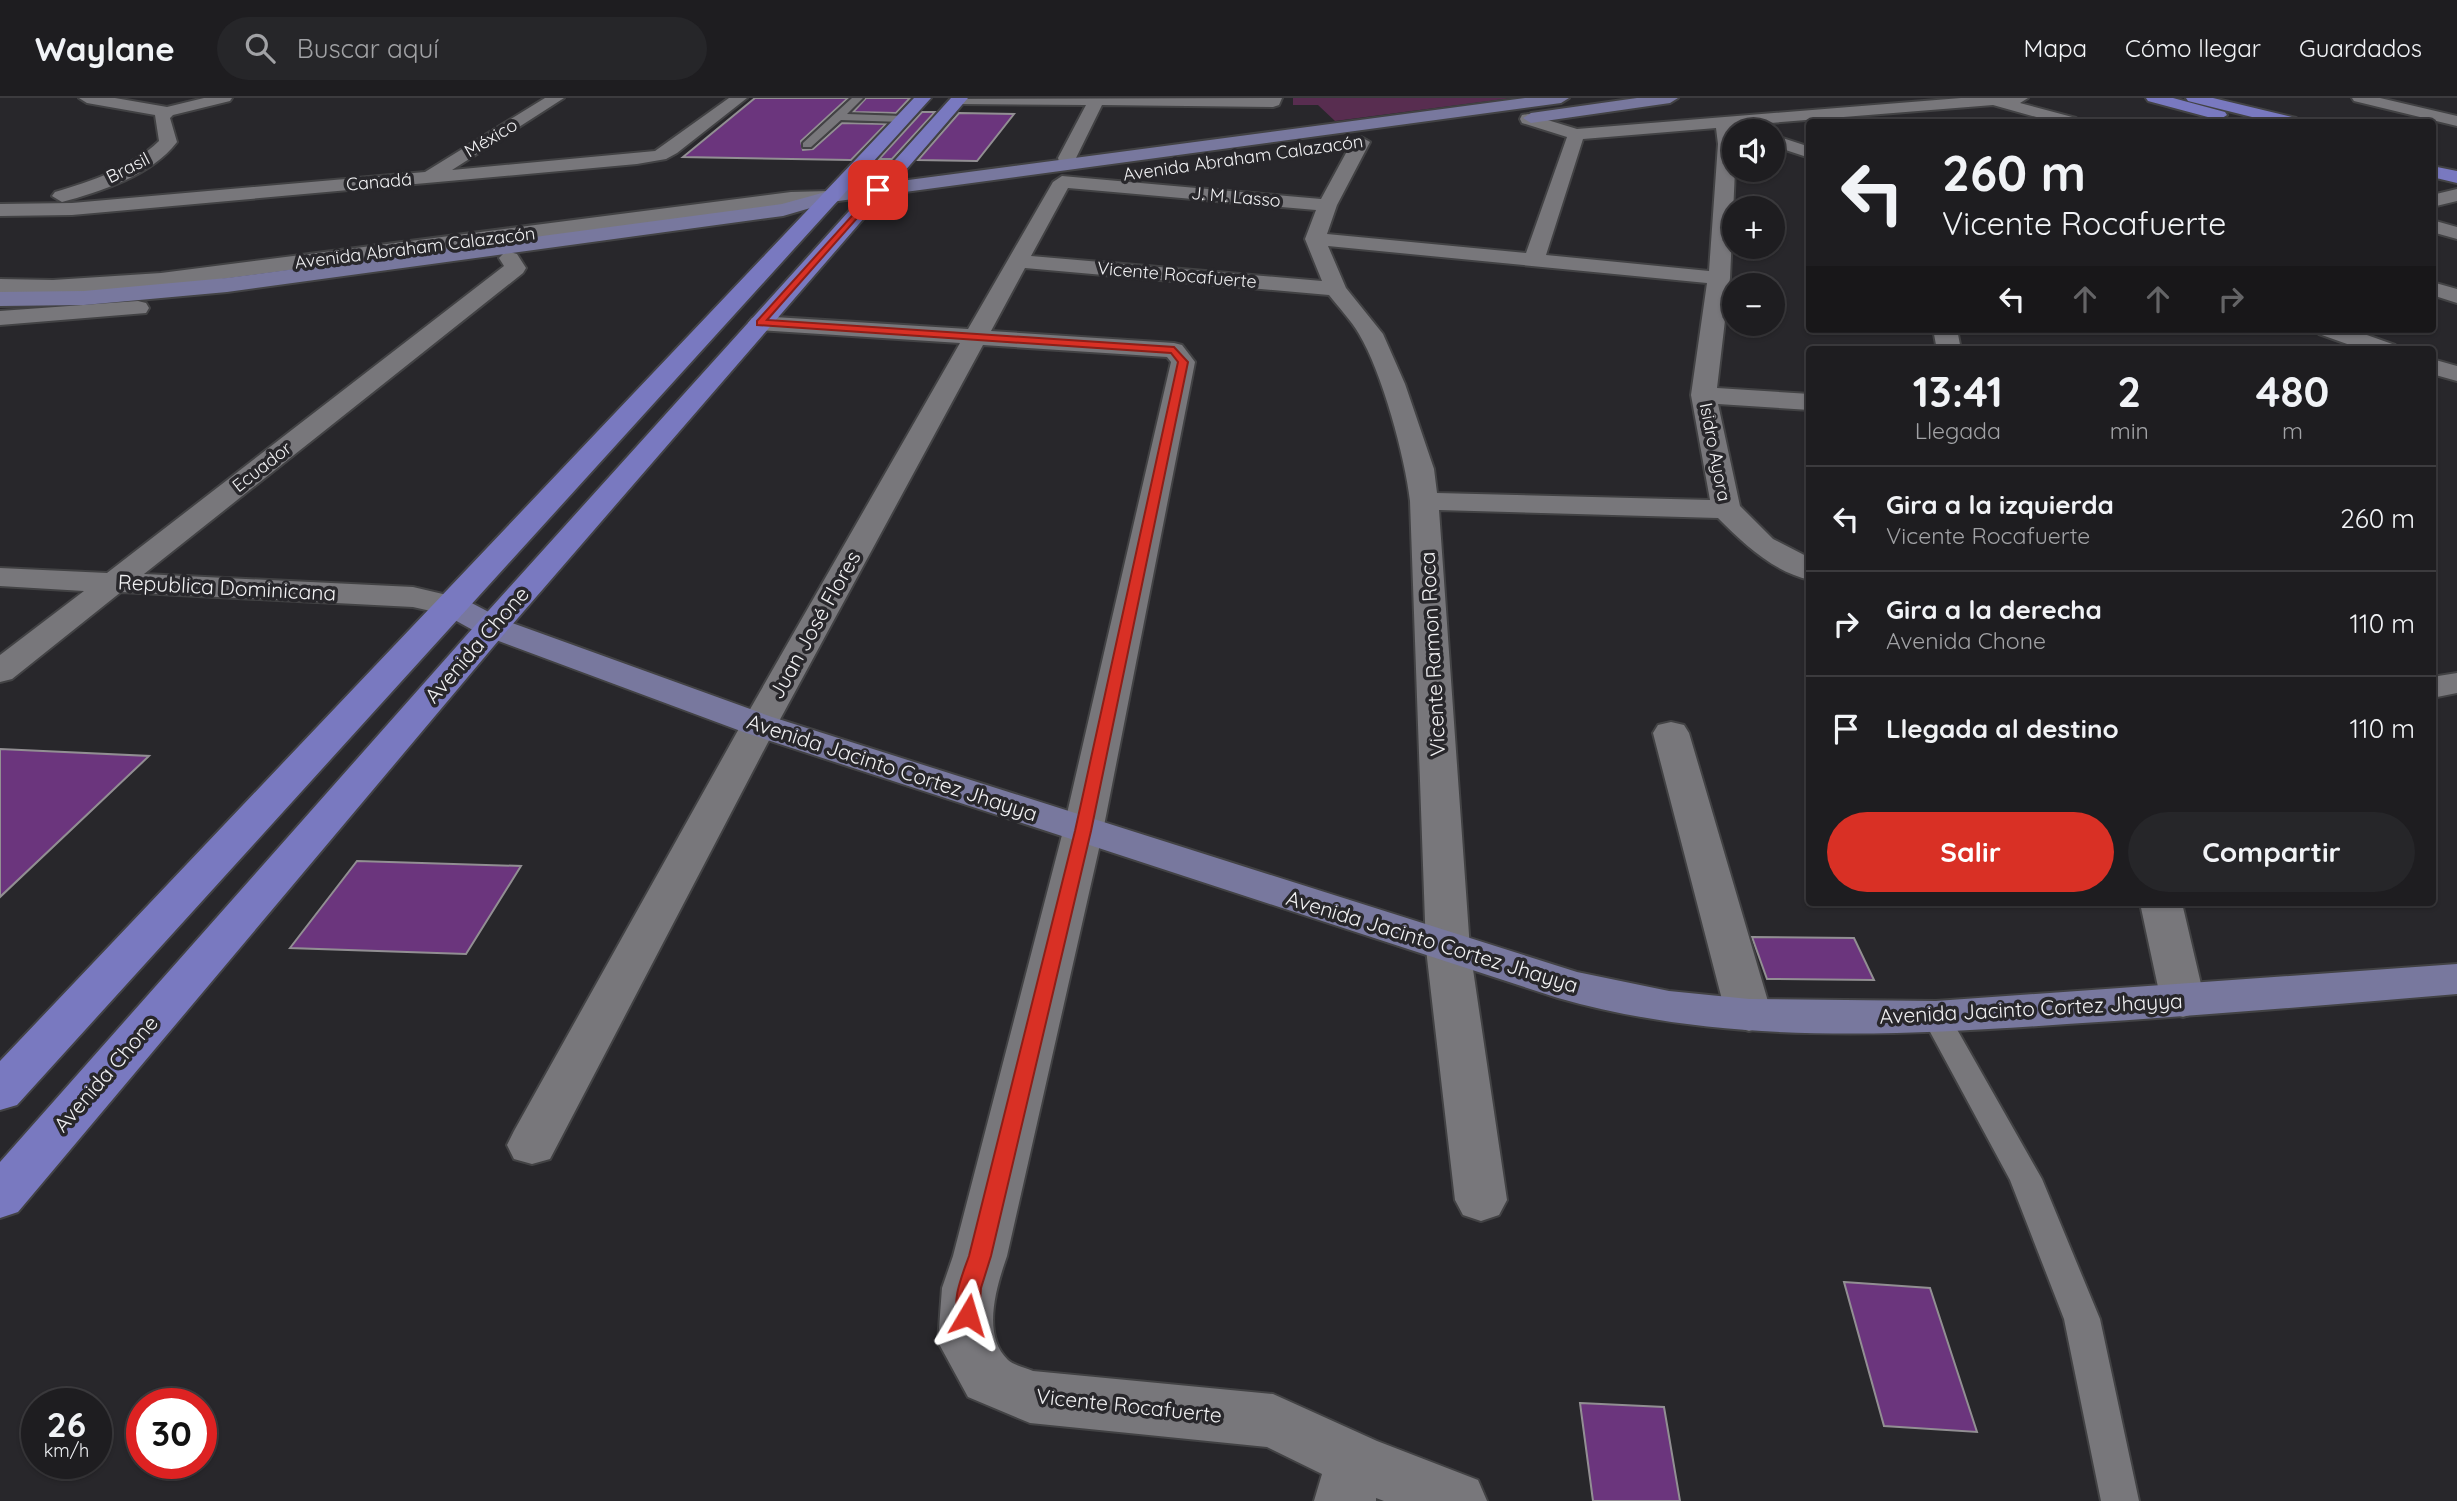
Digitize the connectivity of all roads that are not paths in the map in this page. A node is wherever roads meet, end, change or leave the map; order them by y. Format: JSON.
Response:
{"nodes":[{"id":1,"x":87,"y":98,"type":"edge"},
{"id":2,"x":225,"y":98,"type":"edge"},
{"id":3,"x":556,"y":98,"type":"edge"},
{"id":4,"x":739,"y":98,"type":"edge"},
{"id":5,"x":858,"y":98,"type":"edge"},
{"id":6,"x":923,"y":98,"type":"edge"},
{"id":7,"x":959,"y":98,"type":"edge"},
{"id":8,"x":1274,"y":98,"type":"edge"},
{"id":9,"x":1560,"y":98,"type":"edge"},
{"id":10,"x":1670,"y":98,"type":"edge"},
{"id":11,"x":2020,"y":98,"type":"edge"},
{"id":12,"x":2154,"y":98,"type":"edge"},
{"id":13,"x":2194,"y":98,"type":"edge"},
{"id":14,"x":2360,"y":98,"type":"edge"},
{"id":15,"x":1097,"y":99,"type":"edge"},
{"id":16,"x":1993,"y":100,"type":"junction"},
{"id":17,"x":1861,"y":111,"type":"junction"},
{"id":18,"x":167,"y":112,"type":"junction"},
{"id":19,"x":838,"y":117,"type":"junction"},
{"id":20,"x":2451,"y":117,"type":"edge"},
{"id":21,"x":903,"y":118,"type":"junction"},
{"id":22,"x":1528,"y":119,"type":"junction"},
{"id":23,"x":1888,"y":119,"type":"edge"},
{"id":24,"x":2060,"y":119,"type":"edge"},
{"id":25,"x":2235,"y":119,"type":"edge"},
{"id":26,"x":2278,"y":119,"type":"edge"},
{"id":27,"x":1785,"y":121,"type":"edge"},
{"id":28,"x":1722,"y":128,"type":"edge"},
{"id":29,"x":1576,"y":134,"type":"junction"},
{"id":30,"x":1361,"y":142,"type":"junction"},
{"id":31,"x":1785,"y":144,"type":"edge"},
{"id":32,"x":807,"y":145,"type":"dead end"},
{"id":33,"x":1806,"y":152,"type":"edge"},
{"id":34,"x":2436,"y":160,"type":"edge"},
{"id":35,"x":2457,"y":165,"type":"edge"},
{"id":36,"x":2436,"y":172,"type":"edge"},
{"id":37,"x":1065,"y":173,"type":"junction"},
{"id":38,"x":426,"y":177,"type":"junction"},
{"id":39,"x":2457,"y":177,"type":"edge"},
{"id":40,"x":1724,"y":182,"type":"edge"},
{"id":41,"x":878,"y":190,"type":"junction"},
{"id":42,"x":2457,"y":195,"type":"edge"},
{"id":43,"x":2436,"y":200,"type":"edge"},
{"id":44,"x":822,"y":204,"type":"junction"},
{"id":45,"x":863,"y":205,"type":"junction"},
{"id":46,"x":1327,"y":205,"type":"junction"},
{"id":47,"x":8,"y":209,"type":"edge"},
{"id":48,"x":2436,"y":227,"type":"edge"},
{"id":49,"x":2457,"y":233,"type":"edge"},
{"id":50,"x":1315,"y":239,"type":"junction"},
{"id":51,"x":510,"y":258,"type":"junction"},
{"id":52,"x":1534,"y":260,"type":"junction"},
{"id":53,"x":1018,"y":261,"type":"junction"},
{"id":54,"x":1718,"y":278,"type":"junction"},
{"id":55,"x":0,"y":286,"type":"edge"},
{"id":56,"x":1336,"y":289,"type":"junction"},
{"id":57,"x":2436,"y":289,"type":"edge"},
{"id":58,"x":2457,"y":296,"type":"edge"},
{"id":59,"x":0,"y":299,"type":"edge"},
{"id":60,"x":0,"y":318,"type":"edge"},
{"id":61,"x":760,"y":323,"type":"junction"},
{"id":62,"x":2338,"y":333,"type":"edge"},
{"id":63,"x":977,"y":337,"type":"junction"},
{"id":64,"x":2376,"y":346,"type":"edge"},
{"id":65,"x":2436,"y":367,"type":"edge"},
{"id":66,"x":2457,"y":374,"type":"edge"},
{"id":67,"x":1704,"y":395,"type":"junction"},
{"id":68,"x":1806,"y":402,"type":"edge"},
{"id":69,"x":1424,"y":501,"type":"junction"},
{"id":70,"x":1726,"y":509,"type":"junction"},
{"id":71,"x":1806,"y":569,"type":"edge"},
{"id":72,"x":0,"y":577,"type":"edge"},
{"id":73,"x":115,"y":582,"type":"junction"},
{"id":74,"x":453,"y":606,"type":"junction"},
{"id":75,"x":492,"y":626,"type":"junction"},
{"id":76,"x":0,"y":672,"type":"edge"},
{"id":77,"x":2457,"y":683,"type":"edge"},
{"id":78,"x":2436,"y":687,"type":"edge"},
{"id":79,"x":760,"y":725,"type":"junction"},
{"id":80,"x":1671,"y":733,"type":"dead end"},
{"id":81,"x":1083,"y":831,"type":"junction"},
{"id":82,"x":2162,"y":906,"type":"edge"},
{"id":83,"x":1448,"y":949,"type":"junction"},
{"id":84,"x":2457,"y":979,"type":"edge"},
{"id":85,"x":2183,"y":1002,"type":"junction"},
{"id":86,"x":1749,"y":1015,"type":"junction"},
{"id":87,"x":1936,"y":1017,"type":"junction"},
{"id":88,"x":0,"y":1092,"type":"edge"},
{"id":89,"x":532,"y":1145,"type":"dead end"},
{"id":90,"x":0,"y":1197,"type":"edge"},
{"id":91,"x":1481,"y":1200,"type":"dead end"},
{"id":92,"x":1350,"y":1481,"type":"edge"},
{"id":93,"x":1457,"y":1501,"type":"edge"},
{"id":94,"x":2120,"y":1501,"type":"edge"}],
"edges":[{"from":1,"to":18,"type":"street"},
{"from":2,"to":18,"type":"street"},
{"from":3,"to":38,"type":"street","name":"México"},
{"from":4,"to":38,"type":"street","name":"Canadá"},
{"from":5,"to":19,"type":"lane"},
{"from":6,"to":21,"type":"main road","name":"Avenida Chone"},
{"from":7,"to":15,"type":"street"},
{"from":7,"to":41,"type":"main road","name":"Avenida Chone"},
{"from":8,"to":15,"type":"street"},
{"from":9,"to":37,"type":"main road","name":"Avenida Abraham Calazacón"},
{"from":10,"to":22,"type":"main road","name":"Avenida Abraham Calazacón"},
{"from":11,"to":16,"type":"street"},
{"from":12,"to":25,"type":"main road"},
{"from":13,"to":26,"type":"main road"},
{"from":14,"to":20,"type":"street"},
{"from":15,"to":37,"type":"street","name":"Juan José Flores"},
{"from":16,"to":17,"type":"street"},
{"from":16,"to":24,"type":"street"},
{"from":17,"to":23,"type":"street"},
{"from":17,"to":27,"type":"street"},
{"from":18,"to":47,"type":"street","name":"Brasil"},
{"from":19,"to":21,"type":"lane"},
{"from":19,"to":32,"type":"lane"},
{"from":21,"to":44,"type":"main road","name":"Avenida Chone"},
{"from":22,"to":29,"type":"street"},
{"from":22,"to":30,"type":"main road","name":"Avenida Abraham Calazacón"},
{"from":28,"to":29,"type":"street"},
{"from":29,"to":52,"type":"street"},
{"from":30,"to":37,"type":"main road","name":"Avenida Abraham Calazacón"},
{"from":30,"to":46,"type":"street"},
{"from":31,"to":33,"type":"street"},
{"from":34,"to":35,"type":"main road"},
{"from":36,"to":39,"type":"main road"},
{"from":37,"to":41,"type":"main road","name":"Avenida Abraham Calazacón"},
{"from":37,"to":45,"type":"main road","name":"Avenida Abraham Calazacón"},
{"from":37,"to":46,"type":"street","name":"J. M. Lasso"},
{"from":37,"to":53,"type":"street","name":"Juan José Flores"},
{"from":38,"to":47,"type":"street","name":"Canadá"},
{"from":40,"to":54,"type":"street","name":"Isidro Ayora"},
{"from":41,"to":44,"type":"main road","name":"Avenida Abraham Calazacón"},
{"from":41,"to":45,"type":"main road","name":"Avenida Chone"},
{"from":42,"to":43,"type":"street"},
{"from":44,"to":45,"type":"main road","name":"Avenida Abraham Calazacón"},
{"from":44,"to":51,"type":"street","name":"Avenida Abraham Calazacón"},
{"from":44,"to":55,"type":"street","name":"Avenida Abraham Calazacón"},
{"from":44,"to":59,"type":"main road","name":"Avenida Abraham Calazacón"},
{"from":44,"to":74,"type":"main road","name":"Avenida Chone"},
{"from":45,"to":61,"type":"main road","name":"Avenida Chone"},
{"from":46,"to":50,"type":"street"},
{"from":48,"to":49,"type":"street"},
{"from":50,"to":52,"type":"street"},
{"from":50,"to":56,"type":"street","name":"Vicente Ramon Roca"},
{"from":51,"to":60,"type":"street","name":"Avenida Abraham Calazacón"},
{"from":51,"to":73,"type":"street","name":"Ecuador"},
{"from":52,"to":54,"type":"street"},
{"from":53,"to":56,"type":"street","name":"Vicente Rocafuerte"},
{"from":53,"to":63,"type":"street","name":"Juan José Flores"},
{"from":54,"to":67,"type":"street","name":"Isidro Ayora"},
{"from":56,"to":69,"type":"street","name":"Vicente Ramon Roca"},
{"from":57,"to":58,"type":"street"},
{"from":61,"to":63,"type":"street","name":"Vicente Rocafuerte"},
{"from":61,"to":75,"type":"main road","name":"Avenida Chone"},
{"from":62,"to":64,"type":"street"},
{"from":63,"to":79,"type":"street","name":"Juan José Flores"},
{"from":63,"to":81,"type":"street","name":"Vicente Rocafuerte"},
{"from":65,"to":66,"type":"street"},
{"from":67,"to":68,"type":"street"},
{"from":67,"to":70,"type":"street","name":"Isidro Ayora"},
{"from":69,"to":70,"type":"street"},
{"from":69,"to":83,"type":"street","name":"Vicente Ramon Roca"},
{"from":70,"to":71,"type":"street","name":"Isidro Ayora"},
{"from":72,"to":73,"type":"street","name":"Republica Dominicana"},
{"from":73,"to":74,"type":"street","name":"Republica Dominicana"},
{"from":73,"to":76,"type":"street","name":"Ecuador"},
{"from":74,"to":75,"type":"main road","name":"Avenida Jacinto Cortez Jhayya"},
{"from":74,"to":88,"type":"main road","name":"Avenida Chone"},
{"from":75,"to":79,"type":"main road","name":"Avenida Jacinto Cortez Jhayya"},
{"from":75,"to":90,"type":"main road","name":"Avenida Chone"},
{"from":77,"to":78,"type":"street"},
{"from":79,"to":81,"type":"main road","name":"Avenida Jacinto Cortez Jhayya"},
{"from":79,"to":89,"type":"street","name":"Juan José Flores"},
{"from":80,"to":86,"type":"street"},
{"from":81,"to":83,"type":"main road","name":"Avenida Jacinto Cortez Jhayya"},
{"from":81,"to":92,"type":"street","name":"Vicente Rocafuerte"},
{"from":82,"to":85,"type":"street"},
{"from":83,"to":86,"type":"main road","name":"Avenida Jacinto Cortez Jhayya"},
{"from":83,"to":91,"type":"street","name":"Vicente Ramon Roca"},
{"from":84,"to":85,"type":"main road","name":"Avenida Jacinto Cortez Jhayya"},
{"from":85,"to":87,"type":"main road","name":"Avenida Jacinto Cortez Jhayya"},
{"from":86,"to":87,"type":"main road","name":"Avenida Jacinto Cortez Jhayya"},
{"from":87,"to":94,"type":"lane"},
{"from":92,"to":93,"type":"street","name":"Vicente Rocafuerte"}]}
